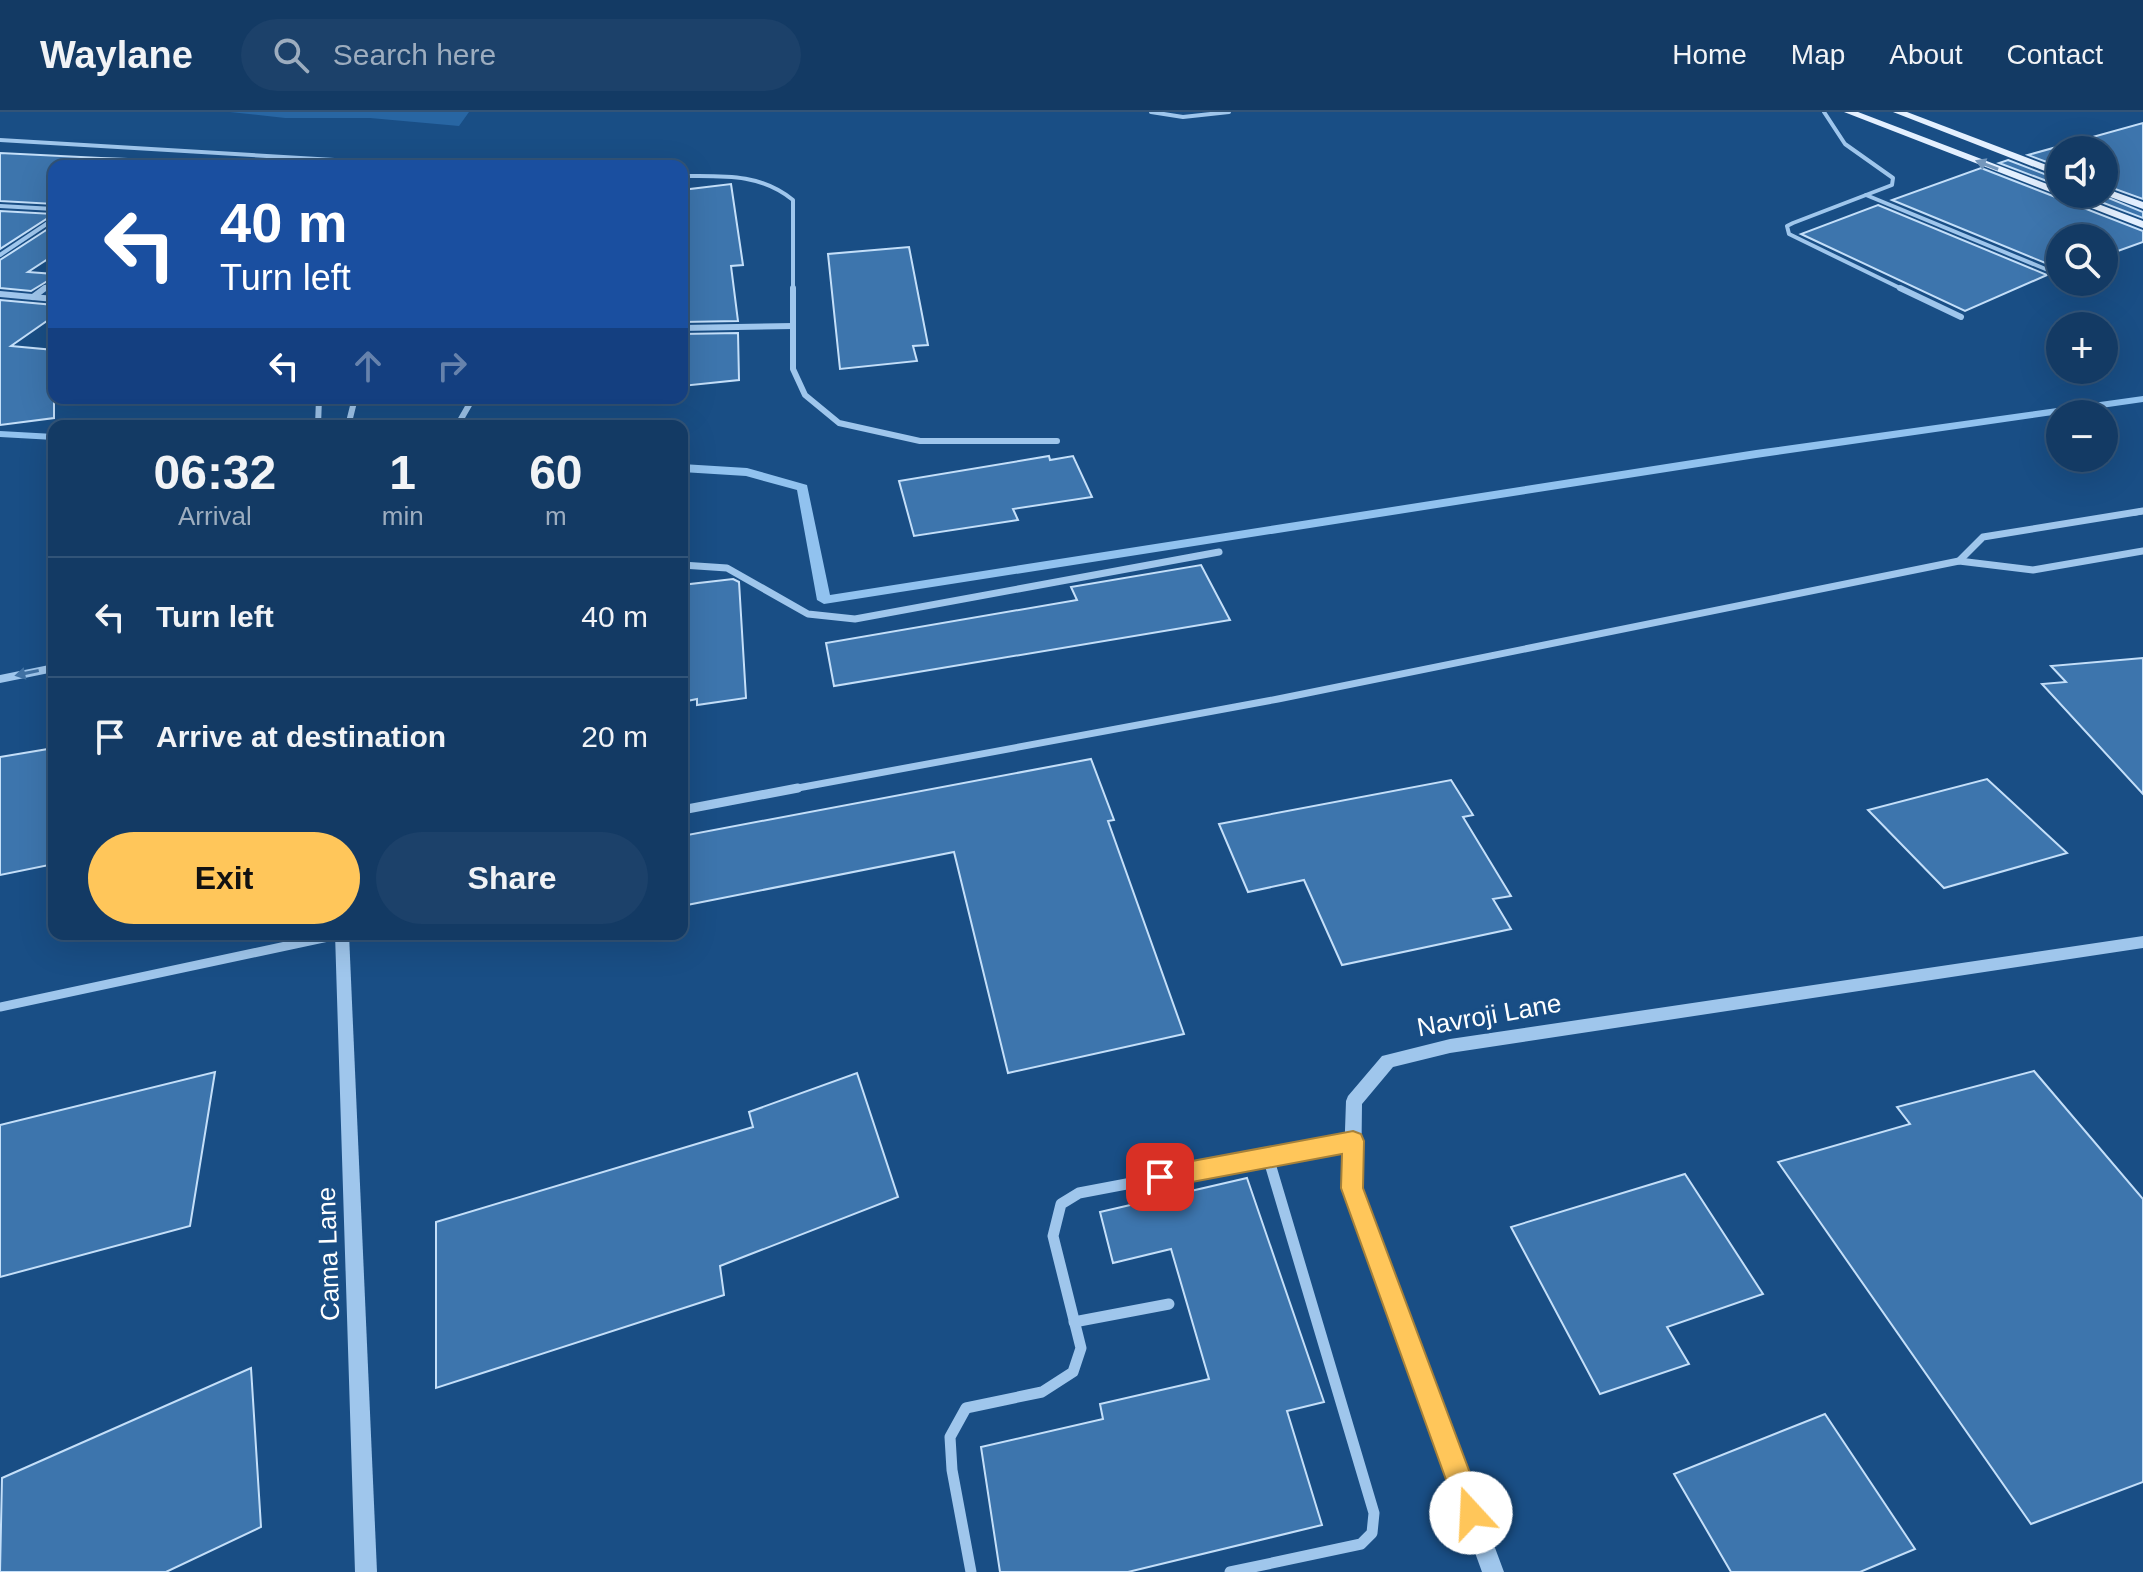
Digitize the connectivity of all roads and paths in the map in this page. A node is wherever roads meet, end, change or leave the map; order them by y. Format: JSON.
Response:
{"nodes":[{"id":1,"x":1151,"y":112,"type":"edge"},
{"id":2,"x":1229,"y":112,"type":"edge"},
{"id":3,"x":1824,"y":112,"type":"edge"},
{"id":4,"x":1849,"y":112,"type":"edge"},
{"id":5,"x":1898,"y":112,"type":"edge"},
{"id":6,"x":0,"y":140,"type":"edge"},
{"id":7,"x":298,"y":158,"type":"junction"},
{"id":8,"x":295,"y":160,"type":"edge"},
{"id":9,"x":316,"y":160,"type":"edge"},
{"id":10,"x":2046,"y":169,"type":"edge"},
{"id":11,"x":688,"y":176,"type":"edge"},
{"id":12,"x":2046,"y":188,"type":"edge"},
{"id":13,"x":1866,"y":195,"type":"junction"},
{"id":14,"x":2118,"y":196,"type":"edge"},
{"id":15,"x":0,"y":206,"type":"edge"},
{"id":16,"x":2143,"y":206,"type":"edge"},
{"id":17,"x":2098,"y":208,"type":"edge"},
{"id":18,"x":48,"y":209,"type":"edge"},
{"id":19,"x":48,"y":223,"type":"edge"},
{"id":20,"x":2143,"y":225,"type":"edge"},
{"id":21,"x":0,"y":255,"type":"edge"},
{"id":22,"x":2046,"y":269,"type":"edge"},
{"id":23,"x":48,"y":286,"type":"edge"},
{"id":24,"x":0,"y":294,"type":"edge"},
{"id":25,"x":33,"y":297,"type":"junction"},
{"id":26,"x":48,"y":298,"type":"edge"},
{"id":27,"x":1961,"y":317,"type":"dead end"},
{"id":28,"x":793,"y":326,"type":"junction"},
{"id":29,"x":688,"y":328,"type":"edge"},
{"id":30,"x":1057,"y":441,"type":"dead end"},
{"id":31,"x":2143,"y":511,"type":"edge"},
{"id":32,"x":2143,"y":551,"type":"edge"},
{"id":33,"x":1219,"y":552,"type":"dead end"},
{"id":34,"x":1959,"y":561,"type":"junction"},
{"id":35,"x":688,"y":565,"type":"edge"},
{"id":36,"x":48,"y":669,"type":"edge"},
{"id":37,"x":0,"y":679,"type":"edge"},
{"id":38,"x":688,"y":809,"type":"edge"},
{"id":39,"x":314,"y":940,"type":"edge"},
{"id":40,"x":342,"y":940,"type":"edge"},
{"id":41,"x":2143,"y":942,"type":"edge"},
{"id":42,"x":0,"y":1007,"type":"edge"},
{"id":43,"x":1353,"y":1141,"type":"junction"},
{"id":44,"x":1268,"y":1157,"type":"junction"},
{"id":45,"x":1169,"y":1304,"type":"dead end"},
{"id":46,"x":1074,"y":1322,"type":"junction"},
{"id":47,"x":366,"y":1572,"type":"edge"},
{"id":48,"x":971,"y":1572,"type":"edge"},
{"id":49,"x":1230,"y":1572,"type":"edge"},
{"id":50,"x":1493,"y":1572,"type":"edge"}],
"edges":[{"from":1,"to":2,"type":"street"},
{"from":3,"to":13,"type":"street"},
{"from":12,"to":4,"type":"main road","one_way":true},
{"from":5,"to":10,"type":"main road"},
{"from":6,"to":7,"type":"street"},
{"from":7,"to":8,"type":"street"},
{"from":7,"to":9,"type":"street"},
{"from":11,"to":28,"type":"street"},
{"from":13,"to":22,"type":"street"},
{"from":13,"to":27,"type":"street"},
{"from":14,"to":16,"type":"main road"},
{"from":15,"to":18,"type":"street"},
{"from":17,"to":20,"type":"main road"},
{"from":19,"to":21,"type":"street"},
{"from":23,"to":25,"type":"street"},
{"from":24,"to":25,"type":"street"},
{"from":25,"to":26,"type":"street"},
{"from":28,"to":29,"type":"street"},
{"from":28,"to":30,"type":"street"},
{"from":31,"to":34,"type":"street"},
{"from":32,"to":34,"type":"street"},
{"from":33,"to":35,"type":"street"},
{"from":34,"to":38,"type":"street"},
{"from":36,"to":37,"type":"street","one_way":true},
{"from":39,"to":42,"type":"street"},
{"from":40,"to":47,"type":"street","name":"Cama Lane"},
{"from":41,"to":43,"type":"street","name":"Navroji Lane"},
{"from":43,"to":44,"type":"street"},
{"from":43,"to":50,"type":"street","name":"Navroji Lane"},
{"from":44,"to":46,"type":"street"},
{"from":44,"to":49,"type":"street"},
{"from":45,"to":46,"type":"street"},
{"from":46,"to":48,"type":"street"}]}
